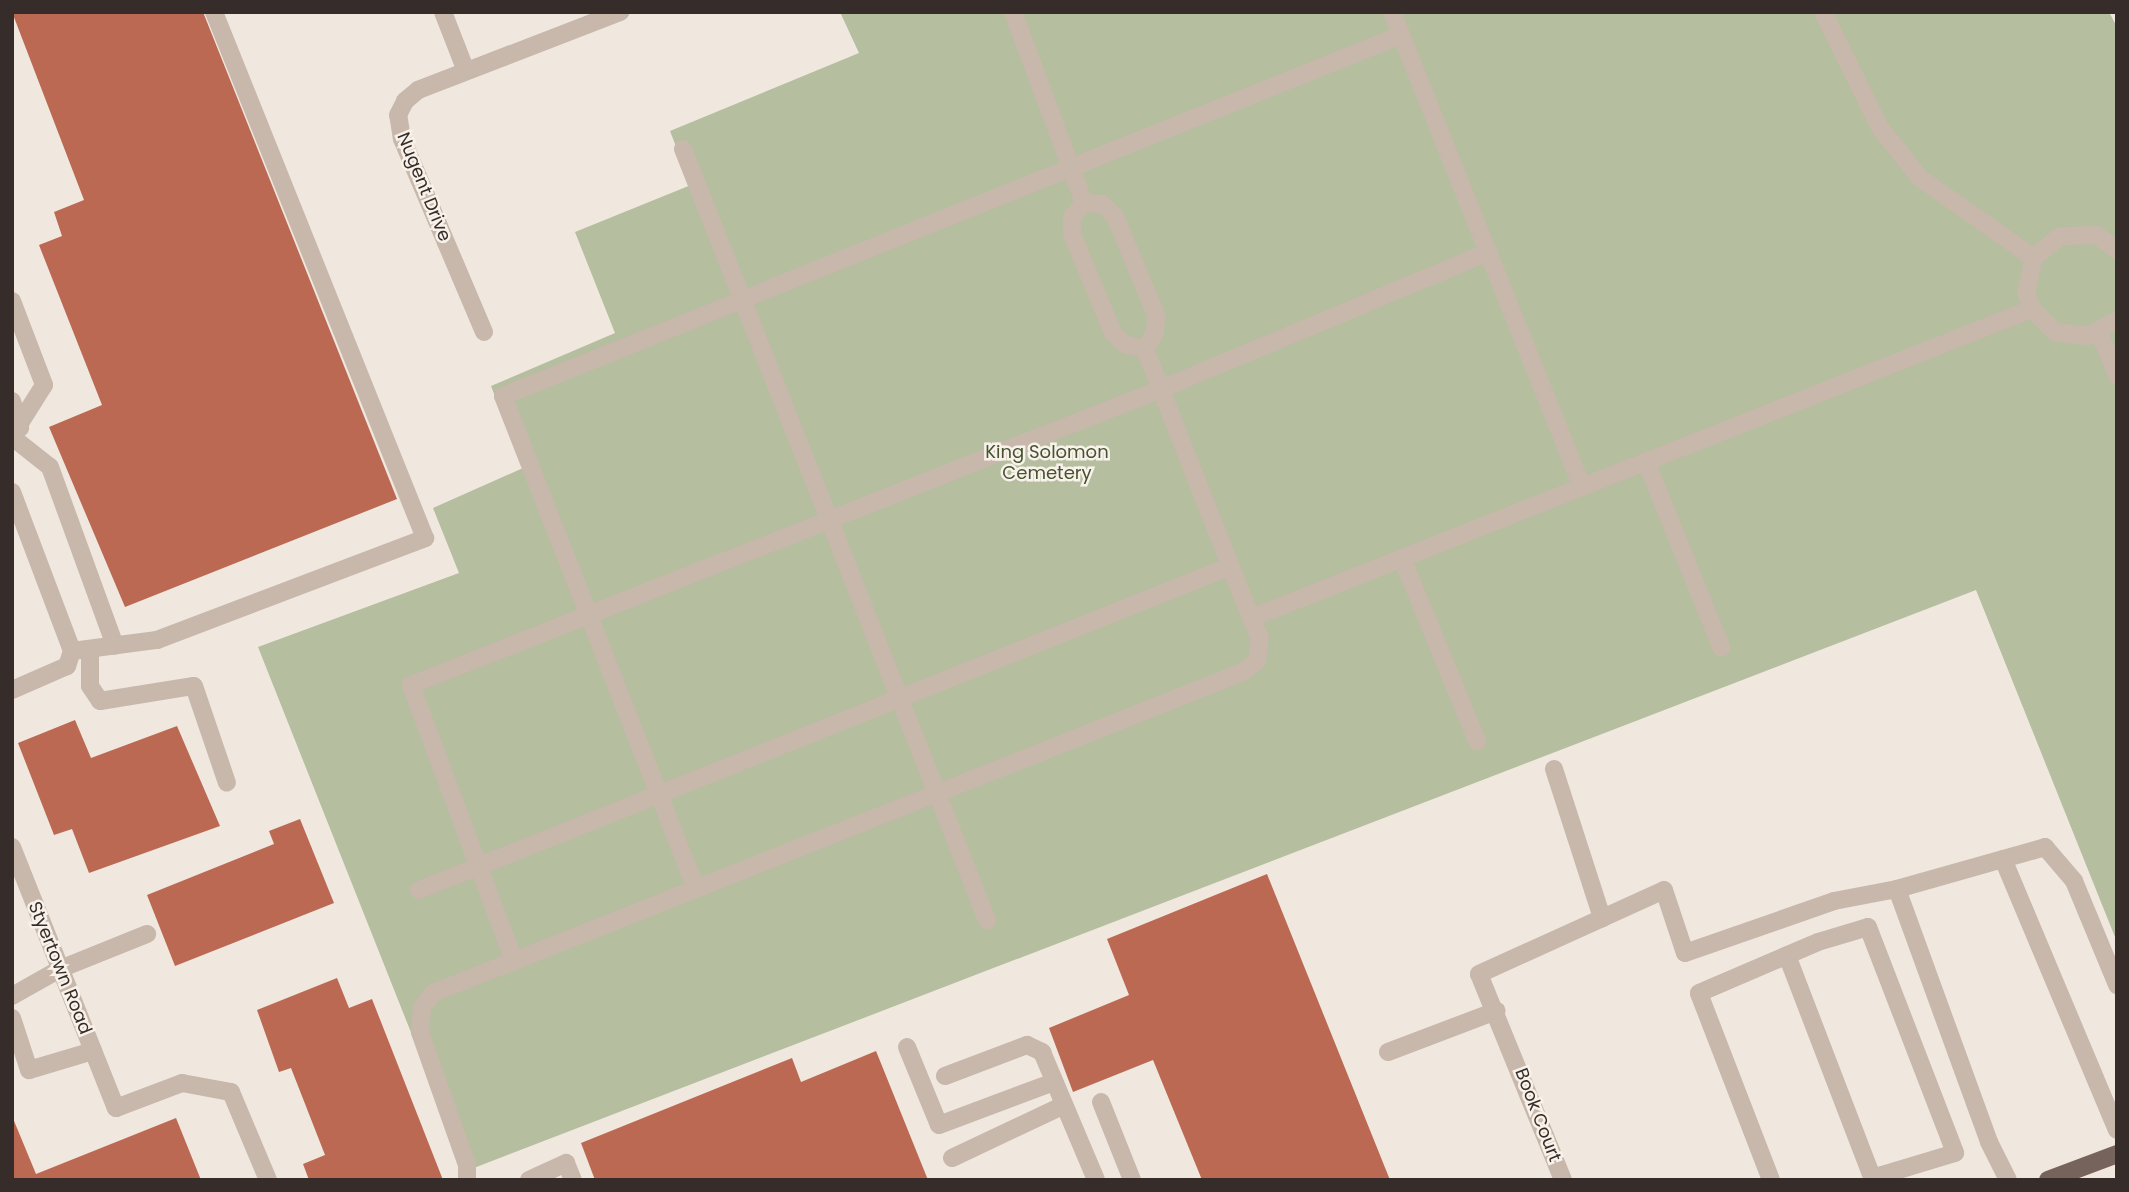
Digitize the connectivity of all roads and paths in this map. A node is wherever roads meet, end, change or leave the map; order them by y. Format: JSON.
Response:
{"nodes":[{"id":1,"x":214,"y":12,"type":"edge"},
{"id":2,"x":443,"y":12,"type":"edge"},
{"id":3,"x":620,"y":12,"type":"edge"},
{"id":4,"x":1013,"y":12,"type":"edge"},
{"id":5,"x":1392,"y":12,"type":"edge"},
{"id":6,"x":1823,"y":12,"type":"edge"},
{"id":7,"x":1401,"y":35,"type":"junction"},
{"id":8,"x":466,"y":71,"type":"junction"},
{"id":9,"x":683,"y":149,"type":"dead end"},
{"id":10,"x":1072,"y":168,"type":"junction"},
{"id":11,"x":1084,"y":204,"type":"junction"},
{"id":12,"x":2117,"y":250,"type":"edge"},
{"id":13,"x":1488,"y":252,"type":"junction"},
{"id":14,"x":2034,"y":258,"type":"junction"},
{"id":15,"x":12,"y":300,"type":"edge"},
{"id":16,"x":743,"y":300,"type":"junction"},
{"id":17,"x":2032,"y":309,"type":"junction"},
{"id":18,"x":2117,"y":320,"type":"edge"},
{"id":19,"x":484,"y":332,"type":"dead end"},
{"id":20,"x":2099,"y":332,"type":"junction"},
{"id":21,"x":1145,"y":349,"type":"junction"},
{"id":22,"x":2117,"y":375,"type":"edge"},
{"id":23,"x":1161,"y":389,"type":"junction"},
{"id":24,"x":12,"y":401,"type":"edge"},
{"id":25,"x":15,"y":434,"type":"edge"},
{"id":26,"x":1646,"y":461,"type":"junction"},
{"id":27,"x":1582,"y":487,"type":"junction"},
{"id":28,"x":12,"y":492,"type":"edge"},
{"id":29,"x":829,"y":518,"type":"junction"},
{"id":30,"x":1402,"y":558,"type":"junction"},
{"id":31,"x":1231,"y":566,"type":"junction"},
{"id":32,"x":588,"y":613,"type":"junction"},
{"id":33,"x":1251,"y":618,"type":"junction"},
{"id":34,"x":115,"y":646,"type":"junction"},
{"id":35,"x":1721,"y":647,"type":"dead end"},
{"id":36,"x":81,"y":650,"type":"junction"},
{"id":37,"x":12,"y":690,"type":"edge"},
{"id":38,"x":901,"y":700,"type":"junction"},
{"id":39,"x":1477,"y":741,"type":"dead end"},
{"id":40,"x":1554,"y":769,"type":"dead end"},
{"id":41,"x":227,"y":783,"type":"dead end"},
{"id":42,"x":938,"y":793,"type":"junction"},
{"id":43,"x":659,"y":795,"type":"junction"},
{"id":44,"x":12,"y":847,"type":"edge"},
{"id":45,"x":2003,"y":859,"type":"junction"},
{"id":46,"x":478,"y":866,"type":"junction"},
{"id":47,"x":696,"y":889,"type":"junction"},
{"id":48,"x":1897,"y":889,"type":"junction"},
{"id":49,"x":419,"y":890,"type":"dead end"},
{"id":50,"x":1602,"y":918,"type":"junction"},
{"id":51,"x":987,"y":920,"type":"dead end"},
{"id":52,"x":147,"y":934,"type":"dead end"},
{"id":53,"x":1788,"y":958,"type":"junction"},
{"id":54,"x":514,"y":961,"type":"junction"},
{"id":55,"x":60,"y":969,"type":"junction"},
{"id":56,"x":2117,"y":985,"type":"edge"},
{"id":57,"x":12,"y":996,"type":"edge"},
{"id":58,"x":1496,"y":1011,"type":"junction"},
{"id":59,"x":12,"y":1018,"type":"edge"},
{"id":60,"x":907,"y":1047,"type":"dead end"},
{"id":61,"x":93,"y":1051,"type":"junction"},
{"id":62,"x":1388,"y":1052,"type":"dead end"},
{"id":63,"x":945,"y":1076,"type":"dead end"},
{"id":64,"x":1054,"y":1082,"type":"junction"},
{"id":65,"x":1101,"y":1102,"type":"dead end"},
{"id":66,"x":1064,"y":1105,"type":"junction"},
{"id":67,"x":2117,"y":1130,"type":"edge"},
{"id":68,"x":2117,"y":1154,"type":"edge"},
{"id":69,"x":953,"y":1158,"type":"dead end"},
{"id":70,"x":2080,"y":1174,"type":"edge"},
{"id":71,"x":1872,"y":1179,"type":"edge"},
{"id":72,"x":268,"y":1180,"type":"edge"},
{"id":73,"x":467,"y":1180,"type":"edge"},
{"id":74,"x":529,"y":1180,"type":"edge"},
{"id":75,"x":573,"y":1180,"type":"edge"},
{"id":76,"x":1096,"y":1180,"type":"edge"},
{"id":77,"x":1132,"y":1180,"type":"edge"},
{"id":78,"x":1563,"y":1180,"type":"edge"},
{"id":79,"x":1771,"y":1180,"type":"edge"},
{"id":80,"x":2008,"y":1180,"type":"edge"},
{"id":81,"x":2048,"y":1180,"type":"edge"}],
"edges":[{"from":1,"to":34,"type":"street"},
{"from":2,"to":8,"type":"street"},
{"from":3,"to":8,"type":"street","name":"Nugent Drive"},
{"from":4,"to":10,"type":"street"},
{"from":5,"to":7,"type":"street"},
{"from":6,"to":14,"type":"street"},
{"from":7,"to":10,"type":"street"},
{"from":7,"to":13,"type":"street"},
{"from":8,"to":19,"type":"street","name":"Nugent Drive"},
{"from":9,"to":16,"type":"street"},
{"from":10,"to":11,"type":"street"},
{"from":10,"to":16,"type":"street"},
{"from":11,"to":21,"type":"street"},
{"from":11,"to":21,"type":"street"},
{"from":12,"to":14,"type":"street"},
{"from":13,"to":23,"type":"street"},
{"from":13,"to":27,"type":"street"},
{"from":14,"to":17,"type":"street"},
{"from":15,"to":25,"type":"street"},
{"from":16,"to":29,"type":"street"},
{"from":16,"to":32,"type":"street"},
{"from":17,"to":20,"type":"street"},
{"from":17,"to":26,"type":"street"},
{"from":18,"to":20,"type":"street"},
{"from":20,"to":22,"type":"street"},
{"from":21,"to":23,"type":"street"},
{"from":23,"to":29,"type":"street"},
{"from":23,"to":31,"type":"street"},
{"from":24,"to":25,"type":"street"},
{"from":25,"to":34,"type":"street"},
{"from":26,"to":27,"type":"street"},
{"from":26,"to":35,"type":"street"},
{"from":27,"to":30,"type":"street"},
{"from":28,"to":36,"type":"street"},
{"from":29,"to":32,"type":"street"},
{"from":29,"to":38,"type":"street"},
{"from":30,"to":33,"type":"street"},
{"from":30,"to":39,"type":"street"},
{"from":31,"to":33,"type":"street"},
{"from":31,"to":38,"type":"street"},
{"from":32,"to":43,"type":"street"},
{"from":32,"to":46,"type":"street"},
{"from":33,"to":42,"type":"street"},
{"from":34,"to":36,"type":"street"},
{"from":36,"to":37,"type":"street"},
{"from":36,"to":41,"type":"street"},
{"from":38,"to":42,"type":"street"},
{"from":38,"to":43,"type":"street"},
{"from":40,"to":50,"type":"street"},
{"from":42,"to":47,"type":"street"},
{"from":42,"to":51,"type":"street"},
{"from":43,"to":46,"type":"street"},
{"from":43,"to":47,"type":"street"},
{"from":44,"to":55,"type":"street","name":"Styertown Road"},
{"from":45,"to":48,"type":"street"},
{"from":45,"to":56,"type":"street"},
{"from":45,"to":67,"type":"street"},
{"from":46,"to":49,"type":"street"},
{"from":46,"to":54,"type":"street"},
{"from":47,"to":54,"type":"street"},
{"from":48,"to":50,"type":"street"},
{"from":48,"to":80,"type":"street"},
{"from":50,"to":58,"type":"street","name":"Book Court"},
{"from":52,"to":55,"type":"street"},
{"from":53,"to":71,"type":"street"},
{"from":53,"to":71,"type":"street"},
{"from":53,"to":79,"type":"street"},
{"from":54,"to":73,"type":"street"},
{"from":55,"to":57,"type":"street"},
{"from":55,"to":61,"type":"street","name":"Styertown Road"},
{"from":58,"to":62,"type":"street"},
{"from":58,"to":78,"type":"street","name":"Book Court"},
{"from":59,"to":61,"type":"street"},
{"from":60,"to":64,"type":"street"},
{"from":61,"to":72,"type":"street","name":"Styertown Road"},
{"from":63,"to":64,"type":"street"},
{"from":64,"to":66,"type":"street"},
{"from":65,"to":77,"type":"street"},
{"from":66,"to":69,"type":"street"},
{"from":66,"to":76,"type":"street"},
{"from":68,"to":70,"type":"main road"},
{"from":70,"to":81,"type":"main road"},
{"from":74,"to":75,"type":"street"}]}
